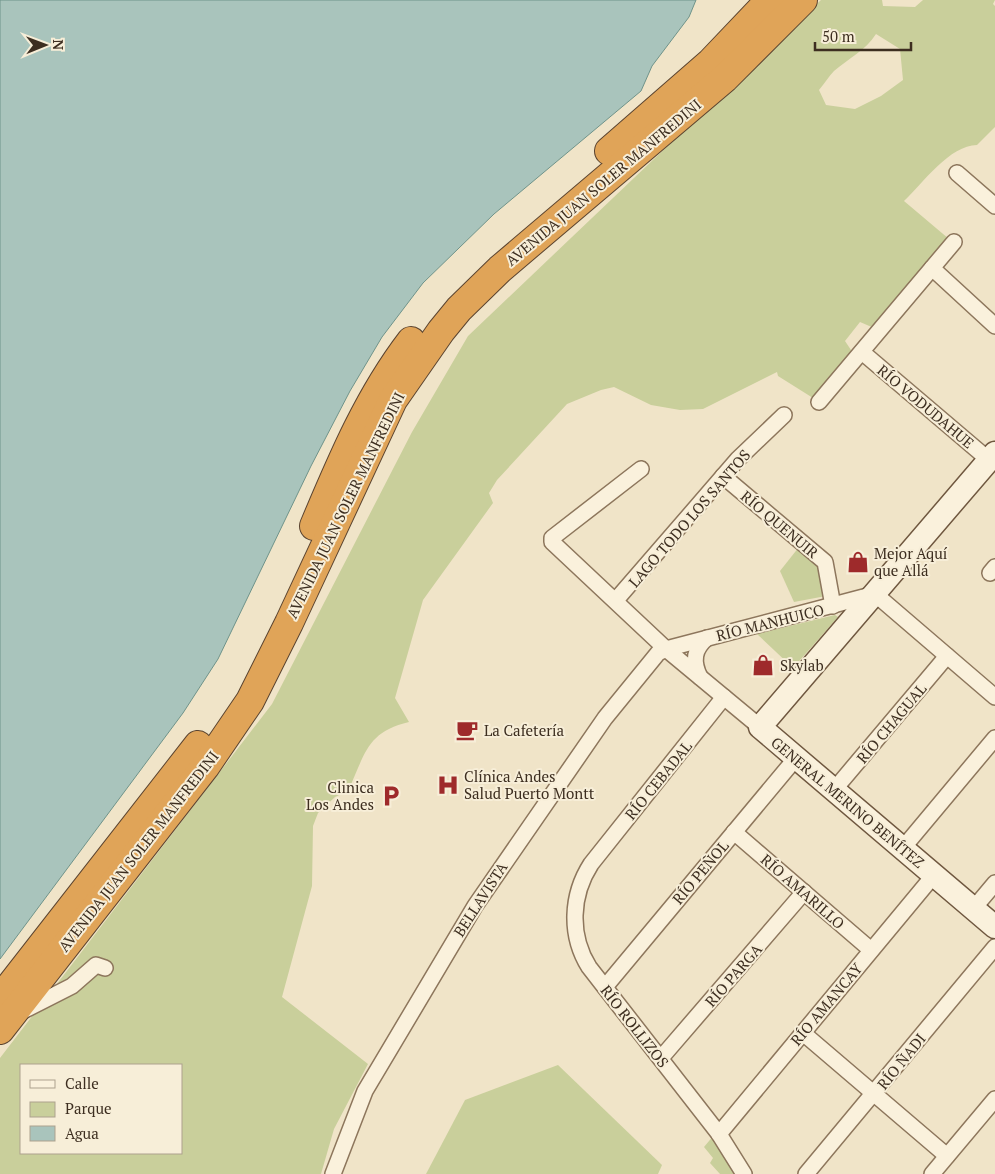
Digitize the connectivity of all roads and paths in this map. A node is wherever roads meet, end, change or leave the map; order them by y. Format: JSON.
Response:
{"nodes":[{"id":1,"x":770,"y":0,"type":"edge"},
{"id":2,"x":802,"y":0,"type":"edge"},
{"id":3,"x":956,"y":173,"type":"dead end"},
{"id":4,"x":995,"y":206,"type":"edge"},
{"id":5,"x":954,"y":242,"type":"dead end"},
{"id":6,"x":932,"y":268,"type":"junction"},
{"id":7,"x":995,"y":326,"type":"edge"},
{"id":8,"x":862,"y":352,"type":"junction"},
{"id":9,"x":819,"y":402,"type":"dead end"},
{"id":10,"x":784,"y":415,"type":"dead end"},
{"id":11,"x":992,"y":456,"type":"edge"},
{"id":12,"x":640,"y":469,"type":"dead end"},
{"id":13,"x":723,"y":476,"type":"junction"},
{"id":14,"x":874,"y":594,"type":"junction"},
{"id":15,"x":616,"y":600,"type":"junction"},
{"id":16,"x":832,"y":606,"type":"junction"},
{"id":17,"x":707,"y":638,"type":"junction"},
{"id":18,"x":666,"y":649,"type":"junction"},
{"id":19,"x":947,"y":656,"type":"junction"},
{"id":20,"x":701,"y":678,"type":"junction"},
{"id":21,"x":724,"y":697,"type":"junction"},
{"id":22,"x":995,"y":697,"type":"edge"},
{"id":23,"x":760,"y":727,"type":"junction"},
{"id":24,"x":995,"y":738,"type":"edge"},
{"id":25,"x":796,"y":758,"type":"junction"},
{"id":26,"x":834,"y":790,"type":"junction"},
{"id":27,"x":734,"y":832,"type":"junction"},
{"id":28,"x":903,"y":848,"type":"junction"},
{"id":29,"x":591,"y":864,"type":"joint"},
{"id":30,"x":934,"y":875,"type":"junction"},
{"id":31,"x":995,"y":883,"type":"edge"},
{"id":32,"x":804,"y":892,"type":"junction"},
{"id":33,"x":974,"y":908,"type":"junction"},
{"id":34,"x":995,"y":927,"type":"edge"},
{"id":35,"x":995,"y":947,"type":"edge"},
{"id":36,"x":871,"y":950,"type":"junction"},
{"id":37,"x":51,"y":962,"type":"junction"},
{"id":38,"x":105,"y":968,"type":"dead end"},
{"id":39,"x":72,"y":986,"type":"junction"},
{"id":40,"x":605,"y":987,"type":"junction"},
{"id":41,"x":4,"y":1015,"type":"edge"},
{"id":42,"x":803,"y":1033,"type":"junction"},
{"id":43,"x":661,"y":1058,"type":"junction"},
{"id":44,"x":875,"y":1093,"type":"junction"},
{"id":45,"x":995,"y":1099,"type":"edge"},
{"id":46,"x":719,"y":1134,"type":"junction"},
{"id":47,"x":947,"y":1156,"type":"junction"},
{"id":48,"x":333,"y":1174,"type":"edge"},
{"id":49,"x":744,"y":1174,"type":"edge"},
{"id":50,"x":806,"y":1174,"type":"edge"},
{"id":51,"x":932,"y":1174,"type":"edge"}],
"edges":[{"from":1,"to":41,"type":"highway","name":"AVENIDA JUAN SOLER MANFREDINI"},
{"from":2,"to":37,"type":"highway","name":"AVENIDA JUAN SOLER MANFREDINI"},
{"from":3,"to":4,"type":"street"},
{"from":5,"to":6,"type":"street"},
{"from":6,"to":7,"type":"street"},
{"from":6,"to":8,"type":"street"},
{"from":8,"to":9,"type":"street"},
{"from":8,"to":11,"type":"street","name":"RÍO VODUDAHUE"},
{"from":10,"to":13,"type":"street","name":"LAGO TODO LOS SANTOS"},
{"from":11,"to":14,"type":"street"},
{"from":12,"to":15,"type":"street","name":"GENERAL MERINO BENÍTEZ"},
{"from":13,"to":15,"type":"street","name":"LAGO TODO LOS SANTOS"},
{"from":13,"to":16,"type":"street","name":"RÍO QUENUIR"},
{"from":14,"to":16,"type":"street","name":"RÍO MANHUICO"},
{"from":14,"to":19,"type":"street"},
{"from":14,"to":23,"type":"street"},
{"from":15,"to":18,"type":"street","name":"GENERAL MERINO BENÍTEZ"},
{"from":16,"to":17,"type":"street","name":"RÍO MANHUICO"},
{"from":17,"to":18,"type":"street","name":"RÍO MANHUICO"},
{"from":17,"to":20,"type":"street"},
{"from":18,"to":20,"type":"street","name":"GENERAL MERINO BENÍTEZ"},
{"from":18,"to":48,"type":"street","name":"BELLAVISTA"},
{"from":19,"to":22,"type":"street"},
{"from":19,"to":26,"type":"street","name":"RÍO CHAGUAL"},
{"from":20,"to":21,"type":"street","name":"GENERAL MERINO BENÍTEZ"},
{"from":21,"to":23,"type":"street","name":"GENERAL MERINO BENÍTEZ"},
{"from":21,"to":29,"type":"street","name":"RÍO CEBADAL"},
{"from":23,"to":25,"type":"street","name":"GENERAL MERINO BENÍTEZ"},
{"from":24,"to":28,"type":"street"},
{"from":25,"to":26,"type":"street","name":"GENERAL MERINO BENÍTEZ"},
{"from":25,"to":27,"type":"street","name":"RÍO PEÑOL"},
{"from":26,"to":28,"type":"street","name":"GENERAL MERINO BENÍTEZ"},
{"from":27,"to":32,"type":"street","name":"RÍO AMARILLO"},
{"from":27,"to":40,"type":"street","name":"RÍO PEÑOL"},
{"from":28,"to":30,"type":"street","name":"GENERAL MERINO BENÍTEZ"},
{"from":29,"to":40,"type":"street","name":"RÍO ROLLIZOS"},
{"from":30,"to":33,"type":"street","name":"GENERAL MERINO BENÍTEZ"},
{"from":30,"to":36,"type":"street","name":"RÍO AMANCAY"},
{"from":31,"to":33,"type":"street"},
{"from":32,"to":36,"type":"street","name":"RÍO AMARILLO"},
{"from":32,"to":43,"type":"street","name":"RÍO PARGA"},
{"from":33,"to":34,"type":"street","name":"GENERAL MERINO BENÍTEZ"},
{"from":35,"to":44,"type":"street","name":"RÍO ÑADI"},
{"from":36,"to":42,"type":"street","name":"RÍO AMANCAY"},
{"from":37,"to":39,"type":"street"},
{"from":37,"to":41,"type":"highway","name":"AVENIDA JUAN SOLER MANFREDINI"},
{"from":38,"to":39,"type":"street"},
{"from":39,"to":41,"type":"street"},
{"from":40,"to":43,"type":"street","name":"RÍO ROLLIZOS"},
{"from":42,"to":44,"type":"street"},
{"from":42,"to":46,"type":"street","name":"RÍO AMANCAY"},
{"from":43,"to":46,"type":"street","name":"RÍO ROLLIZOS"},
{"from":44,"to":47,"type":"street"},
{"from":44,"to":50,"type":"street","name":"RÍO ÑADI"},
{"from":45,"to":47,"type":"street"},
{"from":46,"to":49,"type":"street","name":"RÍO ROLLIZOS"},
{"from":47,"to":51,"type":"street"}]}
